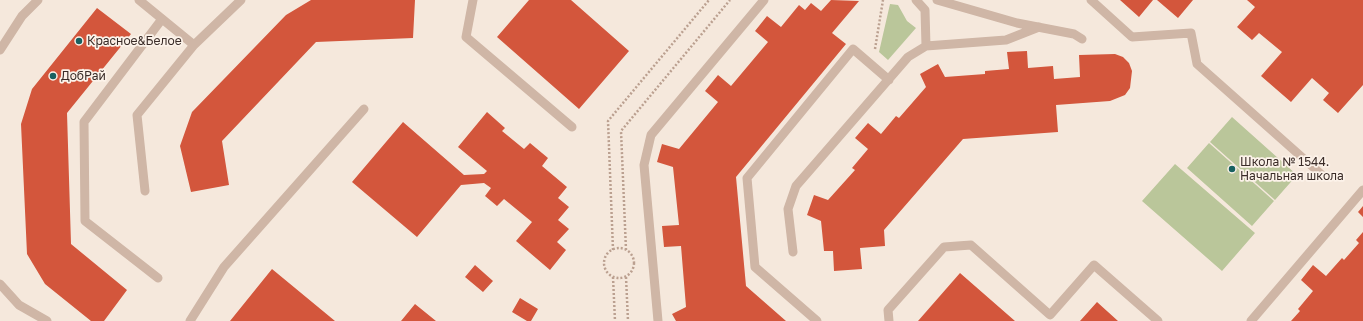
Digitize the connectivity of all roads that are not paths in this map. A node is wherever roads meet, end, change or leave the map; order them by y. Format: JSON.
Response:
{"nodes":[{"id":1,"x":38,"y":0,"type":"edge"},
{"id":2,"x":139,"y":0,"type":"edge"},
{"id":3,"x":241,"y":0,"type":"edge"},
{"id":4,"x":473,"y":0,"type":"edge"},
{"id":5,"x":764,"y":0,"type":"edge"},
{"id":6,"x":916,"y":0,"type":"edge"},
{"id":7,"x":937,"y":0,"type":"edge"},
{"id":8,"x":1091,"y":0,"type":"edge"},
{"id":9,"x":162,"y":19,"type":"junction"},
{"id":10,"x":1039,"y":27,"type":"junction"},
{"id":11,"x":1082,"y":39,"type":"dead end"},
{"id":12,"x":194,"y":45,"type":"junction"},
{"id":13,"x":926,"y":46,"type":"junction"},
{"id":14,"x":0,"y":50,"type":"edge"},
{"id":15,"x":888,"y":80,"type":"junction"},
{"id":16,"x":364,"y":109,"type":"dead end"},
{"id":17,"x":572,"y":127,"type":"dead end"},
{"id":18,"x":1322,"y":175,"type":"dead end"},
{"id":19,"x":1363,"y":190,"type":"edge"},
{"id":20,"x":145,"y":191,"type":"dead end"},
{"id":21,"x":793,"y":252,"type":"dead end"},
{"id":22,"x":158,"y":278,"type":"dead end"},
{"id":23,"x":0,"y":284,"type":"edge"},
{"id":24,"x":46,"y":321,"type":"edge"},
{"id":25,"x":190,"y":321,"type":"edge"},
{"id":26,"x":658,"y":321,"type":"edge"},
{"id":27,"x":817,"y":321,"type":"edge"},
{"id":28,"x":889,"y":321,"type":"edge"},
{"id":29,"x":1158,"y":321,"type":"edge"},
{"id":30,"x":1251,"y":321,"type":"edge"}],
"edges":[{"from":1,"to":14,"type":"lane"},
{"from":2,"to":9,"type":"lane"},
{"from":3,"to":12,"type":"lane"},
{"from":4,"to":17,"type":"lane"},
{"from":5,"to":26,"type":"lane"},
{"from":6,"to":13,"type":"lane"},
{"from":7,"to":10,"type":"lane"},
{"from":8,"to":18,"type":"lane"},
{"from":9,"to":12,"type":"lane"},
{"from":9,"to":22,"type":"lane"},
{"from":10,"to":11,"type":"lane"},
{"from":10,"to":13,"type":"lane"},
{"from":12,"to":20,"type":"lane"},
{"from":13,"to":15,"type":"lane"},
{"from":15,"to":21,"type":"lane"},
{"from":15,"to":27,"type":"lane"},
{"from":16,"to":25,"type":"lane"},
{"from":19,"to":30,"type":"lane"},
{"from":23,"to":24,"type":"lane"},
{"from":28,"to":29,"type":"lane"}]}
